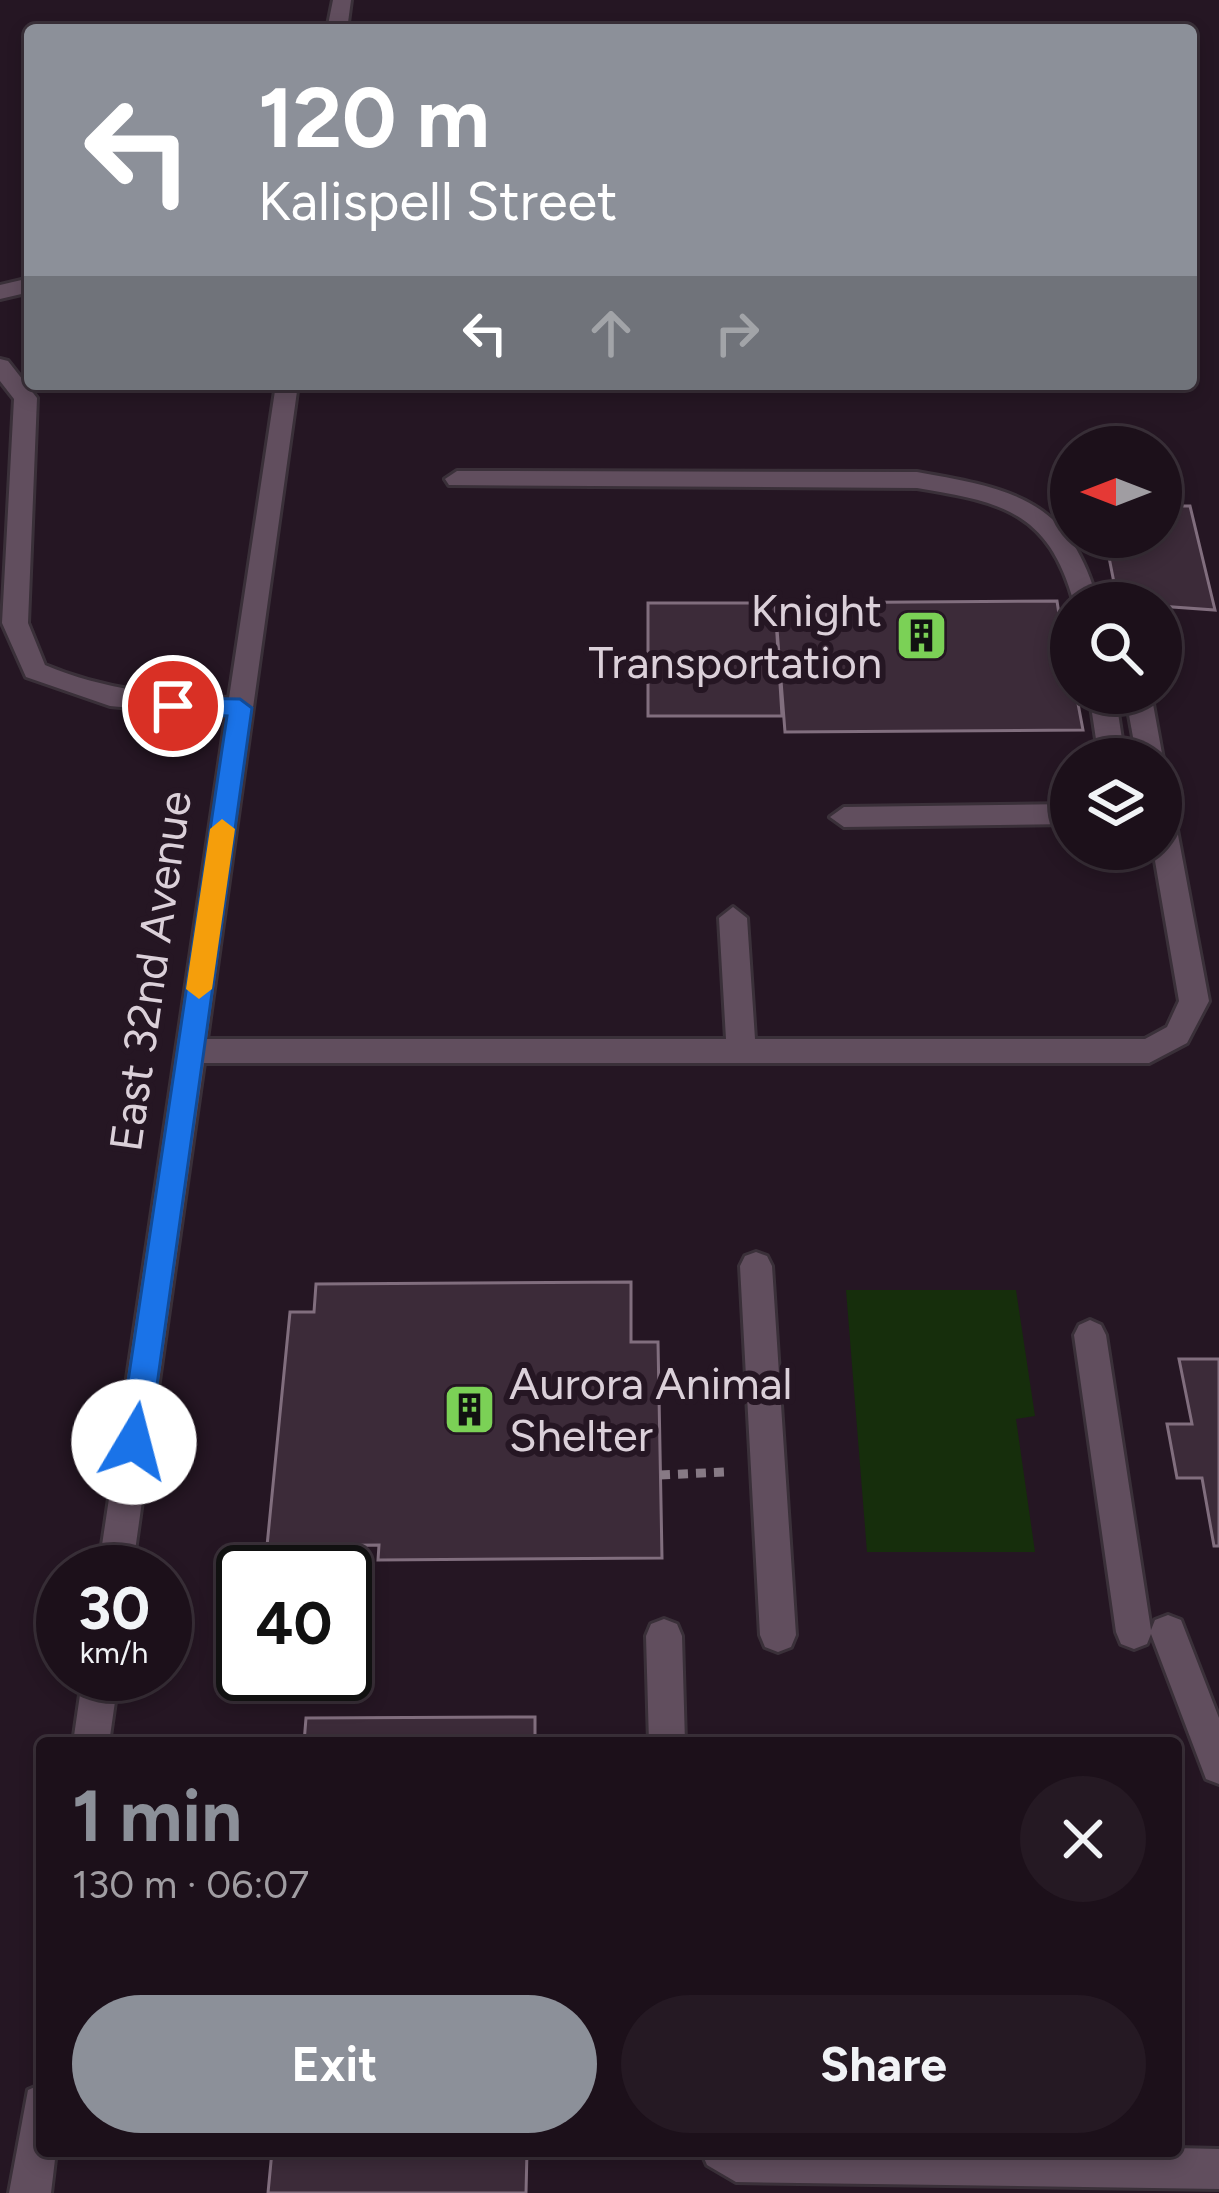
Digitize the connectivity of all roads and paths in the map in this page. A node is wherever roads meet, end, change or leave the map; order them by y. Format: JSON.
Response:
{"nodes":[{"id":1,"x":0,"y":366,"type":"edge"},
{"id":2,"x":285,"y":390,"type":"edge"},
{"id":3,"x":457,"y":479,"type":"dead end"},
{"id":4,"x":1083,"y":582,"type":"edge"},
{"id":5,"x":240,"y":708,"type":"junction"},
{"id":6,"x":1050,"y":814,"type":"edge"},
{"id":7,"x":844,"y":817,"type":"dead end"},
{"id":8,"x":1170,"y":870,"type":"edge"},
{"id":9,"x":733,"y":918,"type":"dead end"},
{"id":10,"x":190,"y":1052,"type":"junction"},
{"id":11,"x":741,"y":1052,"type":"junction"},
{"id":12,"x":756,"y":1266,"type":"dead end"},
{"id":13,"x":1090,"y":1335,"type":"dead end"},
{"id":14,"x":769,"y":1472,"type":"junction"},
{"id":15,"x":661,"y":1475,"type":"dead end"},
{"id":16,"x":119,"y":1545,"type":"edge"},
{"id":17,"x":778,"y":1635,"type":"dead end"},
{"id":18,"x":664,"y":1636,"type":"dead end"},
{"id":19,"x":96,"y":1701,"type":"edge"},
{"id":20,"x":92,"y":1737,"type":"edge"},
{"id":21,"x":667,"y":1737,"type":"edge"},
{"id":22,"x":1219,"y":1766,"type":"edge"},
{"id":23,"x":36,"y":2148,"type":"edge"},
{"id":24,"x":729,"y":2157,"type":"edge"},
{"id":25,"x":1219,"y":2169,"type":"edge"},
{"id":26,"x":1112,"y":2181,"type":"edge"},
{"id":27,"x":30,"y":2193,"type":"edge"}],
"edges":[{"from":1,"to":5,"type":"street"},
{"from":2,"to":5,"type":"street","name":"East 32nd Avenue"},
{"from":3,"to":4,"type":"street"},
{"from":5,"to":10,"type":"street","name":"East 32nd Avenue"},
{"from":6,"to":7,"type":"street"},
{"from":8,"to":11,"type":"street"},
{"from":9,"to":11,"type":"street"},
{"from":10,"to":11,"type":"street"},
{"from":10,"to":16,"type":"street","name":"East 32nd Avenue"},
{"from":12,"to":14,"type":"street"},
{"from":13,"to":22,"type":"street"},
{"from":14,"to":15,"type":"path"},
{"from":14,"to":17,"type":"street"},
{"from":18,"to":21,"type":"street"},
{"from":19,"to":20,"type":"street"},
{"from":23,"to":27,"type":"street"},
{"from":24,"to":26,"type":"street"},
{"from":25,"to":26,"type":"street"}]}
